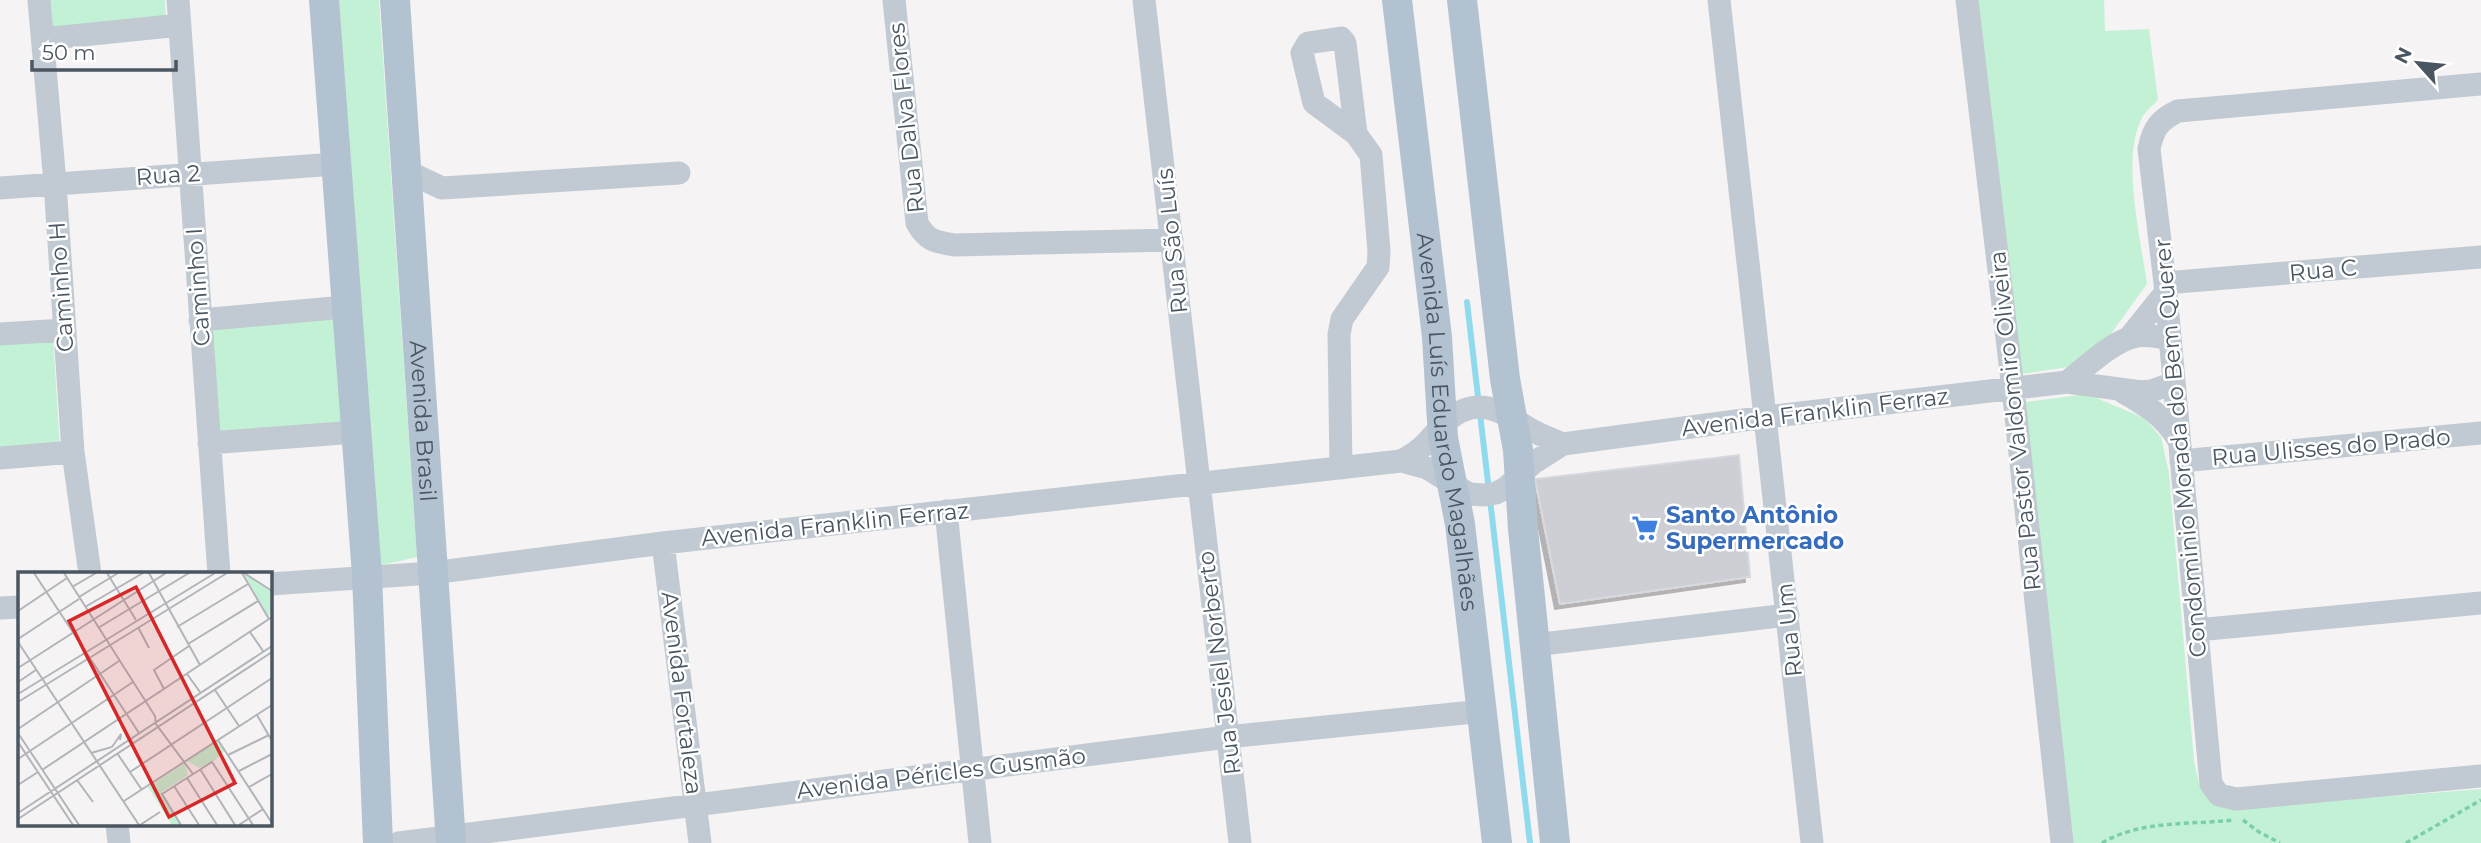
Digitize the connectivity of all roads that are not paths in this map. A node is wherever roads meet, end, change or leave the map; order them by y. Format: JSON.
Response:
{"nodes":[{"id":1,"x":39,"y":0,"type":"edge"},
{"id":2,"x":178,"y":0,"type":"edge"},
{"id":3,"x":324,"y":0,"type":"edge"},
{"id":4,"x":395,"y":0,"type":"edge"},
{"id":5,"x":894,"y":0,"type":"edge"},
{"id":6,"x":1144,"y":0,"type":"edge"},
{"id":7,"x":1397,"y":0,"type":"edge"},
{"id":8,"x":1462,"y":0,"type":"edge"},
{"id":9,"x":1719,"y":0,"type":"edge"},
{"id":10,"x":1967,"y":0,"type":"edge"},
{"id":11,"x":180,"y":25,"type":"junction"},
{"id":12,"x":43,"y":39,"type":"junction"},
{"id":13,"x":2481,"y":84,"type":"edge"},
{"id":14,"x":1356,"y":134,"type":"dead end"},
{"id":15,"x":336,"y":164,"type":"junction"},
{"id":16,"x":406,"y":171,"type":"junction"},
{"id":17,"x":190,"y":173,"type":"junction"},
{"id":18,"x":679,"y":173,"type":"dead end"},
{"id":19,"x":55,"y":183,"type":"junction"},
{"id":20,"x":0,"y":188,"type":"edge"},
{"id":21,"x":442,"y":188,"type":"junction"},
{"id":22,"x":408,"y":219,"type":"junction"},
{"id":23,"x":1172,"y":240,"type":"junction"},
{"id":24,"x":2481,"y":257,"type":"edge"},
{"id":25,"x":2166,"y":288,"type":"junction"},
{"id":26,"x":345,"y":307,"type":"junction"},
{"id":27,"x":200,"y":320,"type":"junction"},
{"id":28,"x":64,"y":330,"type":"junction"},
{"id":29,"x":0,"y":334,"type":"edge"},
{"id":30,"x":2129,"y":338,"type":"junction"},
{"id":31,"x":2170,"y":339,"type":"junction"},
{"id":32,"x":2067,"y":382,"type":"junction"},
{"id":33,"x":2174,"y":383,"type":"junction"},
{"id":34,"x":2012,"y":389,"type":"junction"},
{"id":35,"x":2120,"y":390,"type":"junction"},
{"id":36,"x":1506,"y":413,"type":"junction"},
{"id":37,"x":1766,"y":417,"type":"junction"},
{"id":38,"x":1449,"y":421,"type":"junction"},
{"id":39,"x":356,"y":432,"type":"junction"},
{"id":40,"x":2481,"y":433,"type":"edge"},
{"id":41,"x":209,"y":443,"type":"junction"},
{"id":42,"x":1563,"y":444,"type":"junction"},
{"id":43,"x":2180,"y":451,"type":"junction"},
{"id":44,"x":72,"y":452,"type":"junction"},
{"id":45,"x":0,"y":458,"type":"edge"},
{"id":46,"x":1401,"y":461,"type":"junction"},
{"id":47,"x":1341,"y":468,"type":"junction"},
{"id":48,"x":1513,"y":482,"type":"junction"},
{"id":49,"x":1198,"y":483,"type":"junction"},
{"id":50,"x":1460,"y":489,"type":"junction"},
{"id":51,"x":946,"y":511,"type":"junction"},
{"id":52,"x":663,"y":543,"type":"junction"},
{"id":53,"x":90,"y":572,"type":"edge"},
{"id":54,"x":219,"y":572,"type":"edge"},
{"id":55,"x":432,"y":573,"type":"junction"},
{"id":56,"x":367,"y":575,"type":"junction"},
{"id":57,"x":271,"y":584,"type":"edge"},
{"id":58,"x":2481,"y":603,"type":"edge"},
{"id":59,"x":18,"y":607,"type":"edge"},
{"id":60,"x":0,"y":608,"type":"edge"},
{"id":61,"x":1787,"y":615,"type":"junction"},
{"id":62,"x":2197,"y":630,"type":"junction"},
{"id":63,"x":1534,"y":645,"type":"junction"},
{"id":64,"x":1483,"y":711,"type":"junction"},
{"id":65,"x":1227,"y":737,"type":"junction"},
{"id":66,"x":971,"y":770,"type":"junction"},
{"id":67,"x":2481,"y":776,"type":"edge"},
{"id":68,"x":696,"y":804,"type":"junction"},
{"id":69,"x":450,"y":840,"type":"edge"},
{"id":70,"x":378,"y":843,"type":"edge"},
{"id":71,"x":399,"y":843,"type":"edge"},
{"id":72,"x":700,"y":843,"type":"edge"},
{"id":73,"x":979,"y":843,"type":"edge"},
{"id":74,"x":1240,"y":843,"type":"edge"},
{"id":75,"x":1497,"y":843,"type":"edge"},
{"id":76,"x":1555,"y":843,"type":"edge"},
{"id":77,"x":1812,"y":843,"type":"edge"},
{"id":78,"x":2062,"y":843,"type":"edge"}],
"edges":[{"from":1,"to":12,"type":"street","name":"Caminho H"},
{"from":2,"to":11,"type":"street","name":"Caminho I"},
{"from":3,"to":15,"type":"main road"},
{"from":4,"to":16,"type":"main road","name":"Avenida Brasil"},
{"from":5,"to":23,"type":"street","name":"Rua Dalva Flores"},
{"from":6,"to":23,"type":"street","name":"Rua São Luís"},
{"from":7,"to":38,"type":"main road","name":"Avenida Luís Eduardo Magalhães"},
{"from":8,"to":36,"type":"main road"},
{"from":9,"to":37,"type":"street","name":"Rua Um"},
{"from":10,"to":34,"type":"street","name":"Rua Pastor Valdomiro Oliveira"},
{"from":11,"to":12,"type":"street"},
{"from":11,"to":17,"type":"street","name":"Caminho I"},
{"from":12,"to":19,"type":"street","name":"Caminho H"},
{"from":13,"to":25,"type":"street","name":"Condominio Morada do Bem Querer"},
{"from":14,"to":47,"type":"street"},
{"from":15,"to":17,"type":"street","name":"Rua 2"},
{"from":15,"to":26,"type":"main road"},
{"from":16,"to":21,"type":"street"},
{"from":16,"to":22,"type":"main road","name":"Avenida Brasil"},
{"from":17,"to":19,"type":"street","name":"Rua 2"},
{"from":17,"to":27,"type":"street","name":"Caminho I"},
{"from":18,"to":21,"type":"street"},
{"from":19,"to":20,"type":"street","name":"Rua 2"},
{"from":19,"to":28,"type":"street","name":"Caminho H"},
{"from":21,"to":22,"type":"street"},
{"from":22,"to":55,"type":"main road","name":"Avenida Brasil"},
{"from":23,"to":49,"type":"street","name":"Rua São Luís"},
{"from":24,"to":25,"type":"street","name":"Rua C"},
{"from":25,"to":30,"type":"street","name":"Avenida Franklin Ferraz"},
{"from":25,"to":31,"type":"street","name":"Condominio Morada do Bem Querer"},
{"from":26,"to":27,"type":"street"},
{"from":26,"to":39,"type":"main road"},
{"from":27,"to":41,"type":"street","name":"Caminho I"},
{"from":28,"to":29,"type":"street"},
{"from":28,"to":44,"type":"street","name":"Caminho H"},
{"from":30,"to":31,"type":"street"},
{"from":30,"to":32,"type":"street","name":"Avenida Franklin Ferraz"},
{"from":31,"to":33,"type":"street","name":"Condominio Morada do Bem Querer"},
{"from":32,"to":34,"type":"street","name":"Avenida Franklin Ferraz"},
{"from":32,"to":35,"type":"street","name":"Avenida Franklin Ferraz"},
{"from":33,"to":35,"type":"street","name":"Avenida Franklin Ferraz"},
{"from":33,"to":43,"type":"street","name":"Condominio Morada do Bem Querer"},
{"from":34,"to":37,"type":"street","name":"Avenida Franklin Ferraz"},
{"from":34,"to":78,"type":"street","name":"Rua Pastor Valdomiro Oliveira"},
{"from":35,"to":43,"type":"street"},
{"from":36,"to":38,"type":"street"},
{"from":36,"to":42,"type":"street"},
{"from":36,"to":48,"type":"main road"},
{"from":37,"to":42,"type":"street","name":"Avenida Franklin Ferraz"},
{"from":37,"to":61,"type":"street","name":"Rua Um"},
{"from":38,"to":46,"type":"street"},
{"from":38,"to":50,"type":"main road","name":"Avenida Luís Eduardo Magalhães"},
{"from":39,"to":41,"type":"street"},
{"from":39,"to":56,"type":"main road"},
{"from":40,"to":43,"type":"street","name":"Rua Ulisses do Prado"},
{"from":41,"to":54,"type":"street","name":"Caminho I"},
{"from":42,"to":48,"type":"street"},
{"from":43,"to":62,"type":"street","name":"Condominio Morada do Bem Querer"},
{"from":44,"to":45,"type":"street"},
{"from":44,"to":53,"type":"street","name":"Caminho H"},
{"from":46,"to":47,"type":"street","name":"Avenida Franklin Ferraz"},
{"from":46,"to":50,"type":"street"},
{"from":47,"to":49,"type":"street","name":"Avenida Franklin Ferraz"},
{"from":48,"to":50,"type":"street"},
{"from":48,"to":63,"type":"main road"},
{"from":49,"to":51,"type":"street","name":"Avenida Franklin Ferraz"},
{"from":49,"to":65,"type":"street","name":"Rua Jesiel Norberto"},
{"from":50,"to":64,"type":"main road","name":"Avenida Luís Eduardo Magalhães"},
{"from":51,"to":52,"type":"street","name":"Avenida Franklin Ferraz"},
{"from":51,"to":66,"type":"street"},
{"from":52,"to":55,"type":"street","name":"Avenida Franklin Ferraz"},
{"from":52,"to":68,"type":"street","name":"Avenida Fortaleza"},
{"from":55,"to":56,"type":"street","name":"Avenida Franklin Ferraz"},
{"from":55,"to":69,"type":"main road","name":"Avenida Brasil"},
{"from":56,"to":57,"type":"street","name":"Avenida Franklin Ferraz"},
{"from":56,"to":70,"type":"main road"},
{"from":58,"to":62,"type":"street"},
{"from":59,"to":60,"type":"street"},
{"from":61,"to":63,"type":"street"},
{"from":61,"to":77,"type":"street","name":"Rua Um"},
{"from":62,"to":67,"type":"street","name":"Condominio Morada do Bem Querer"},
{"from":63,"to":76,"type":"main road"},
{"from":64,"to":65,"type":"street","name":"Avenida Péricles Gusmão"},
{"from":64,"to":75,"type":"main road","name":"Avenida Luís Eduardo Magalhães"},
{"from":65,"to":66,"type":"street","name":"Avenida Péricles Gusmão"},
{"from":65,"to":74,"type":"street","name":"Rua Jesiel Norberto"},
{"from":66,"to":68,"type":"street","name":"Avenida Péricles Gusmão"},
{"from":66,"to":73,"type":"street"},
{"from":68,"to":69,"type":"street","name":"Avenida Péricles Gusmão"},
{"from":68,"to":72,"type":"street","name":"Avenida Fortaleza"},
{"from":69,"to":71,"type":"street","name":"Avenida Péricles Gusmão"}]}
